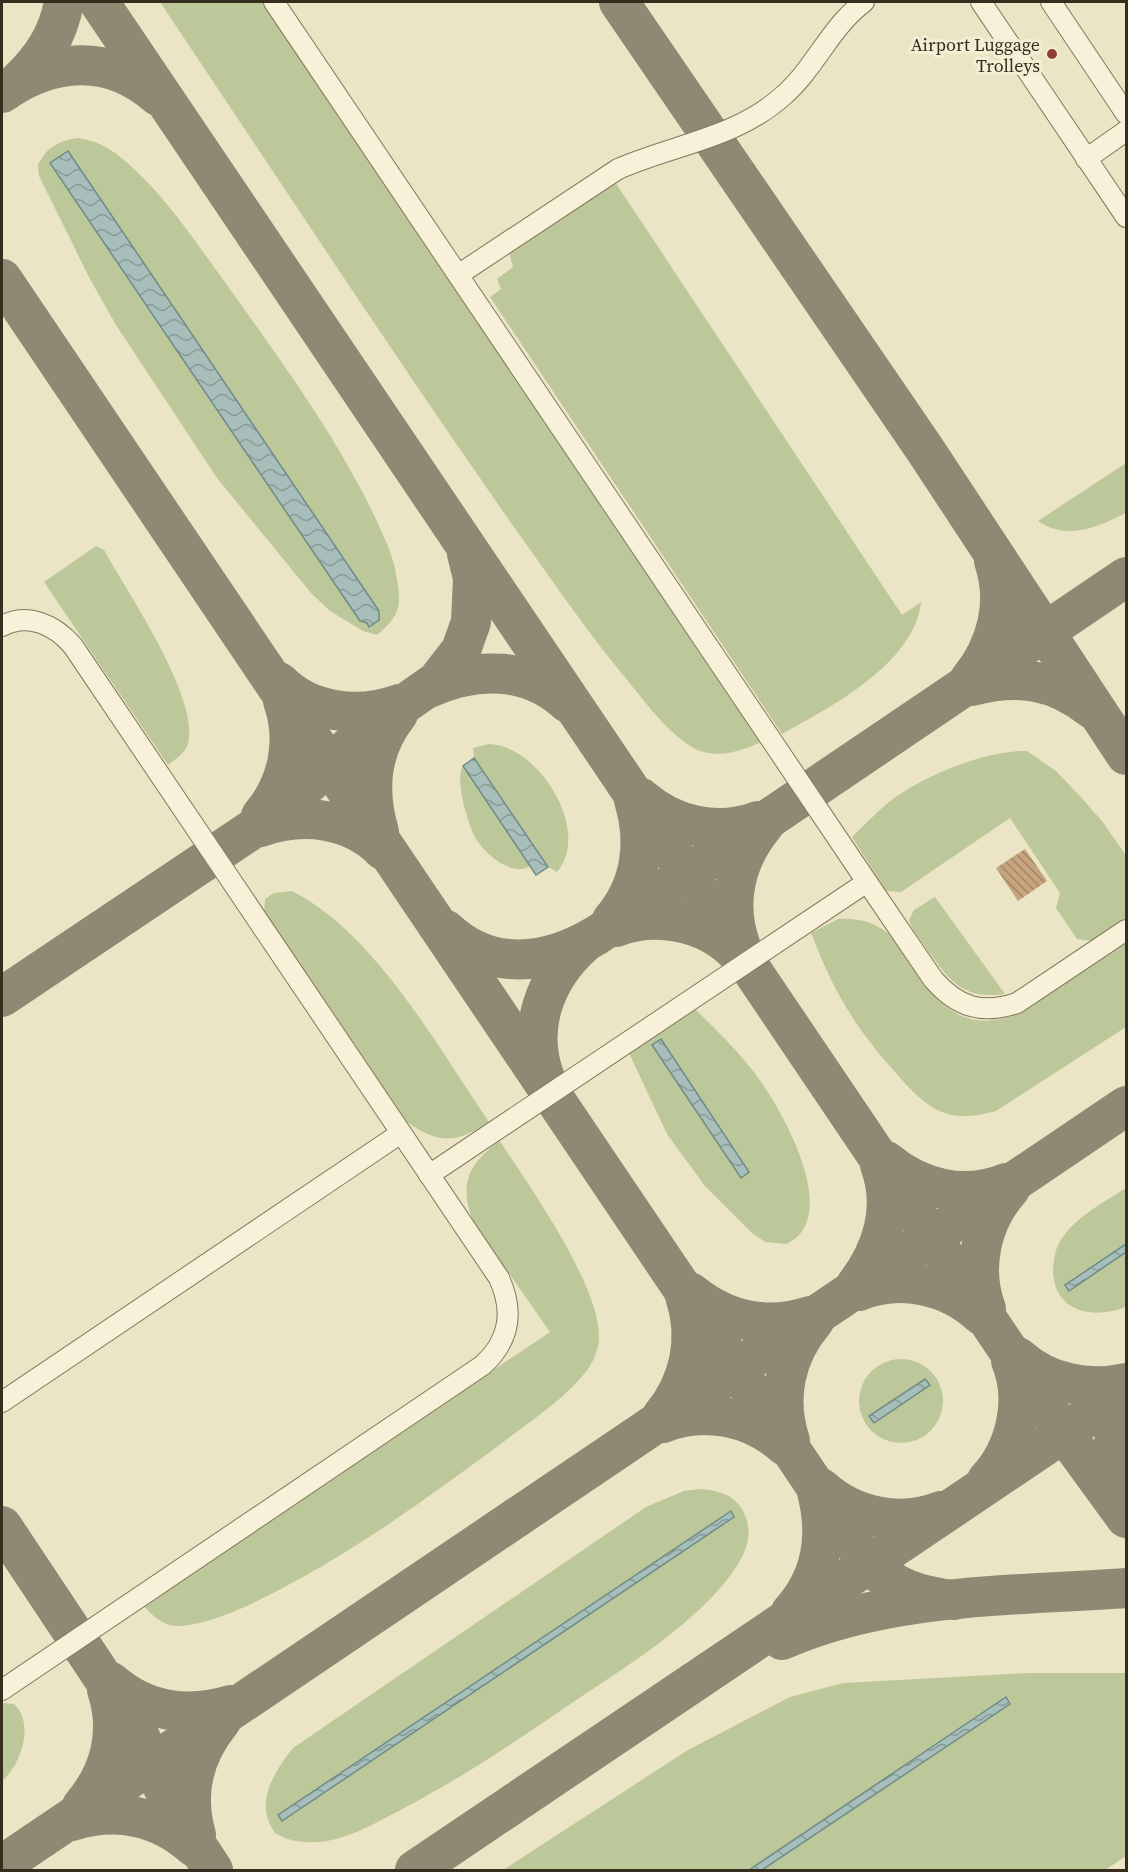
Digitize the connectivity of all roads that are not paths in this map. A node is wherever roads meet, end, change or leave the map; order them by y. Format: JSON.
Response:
{"nodes":[{"id":1,"x":274,"y":2,"type":"edge"},
{"id":2,"x":864,"y":2,"type":"edge"},
{"id":3,"x":981,"y":2,"type":"edge"},
{"id":4,"x":1051,"y":2,"type":"edge"},
{"id":5,"x":1126,"y":114,"type":"edge"},
{"id":6,"x":1126,"y":131,"type":"edge"},
{"id":7,"x":1086,"y":159,"type":"junction"},
{"id":8,"x":1126,"y":218,"type":"edge"},
{"id":9,"x":458,"y":275,"type":"junction"},
{"id":10,"x":2,"y":626,"type":"edge"},
{"id":11,"x":867,"y":882,"type":"junction"},
{"id":12,"x":1126,"y":930,"type":"edge"},
{"id":13,"x":401,"y":1133,"type":"junction"},
{"id":14,"x":429,"y":1176,"type":"junction"},
{"id":15,"x":2,"y":1402,"type":"edge"},
{"id":16,"x":2,"y":1689,"type":"edge"}],
"edges":[{"from":1,"to":9,"type":"lane"},
{"from":2,"to":9,"type":"lane"},
{"from":3,"to":7,"type":"lane"},
{"from":4,"to":5,"type":"lane"},
{"from":6,"to":7,"type":"lane"},
{"from":7,"to":8,"type":"lane"},
{"from":9,"to":11,"type":"lane"},
{"from":10,"to":13,"type":"lane"},
{"from":11,"to":12,"type":"lane"},
{"from":11,"to":14,"type":"lane"},
{"from":13,"to":14,"type":"lane"},
{"from":13,"to":15,"type":"lane"},
{"from":14,"to":16,"type":"lane"}]}
